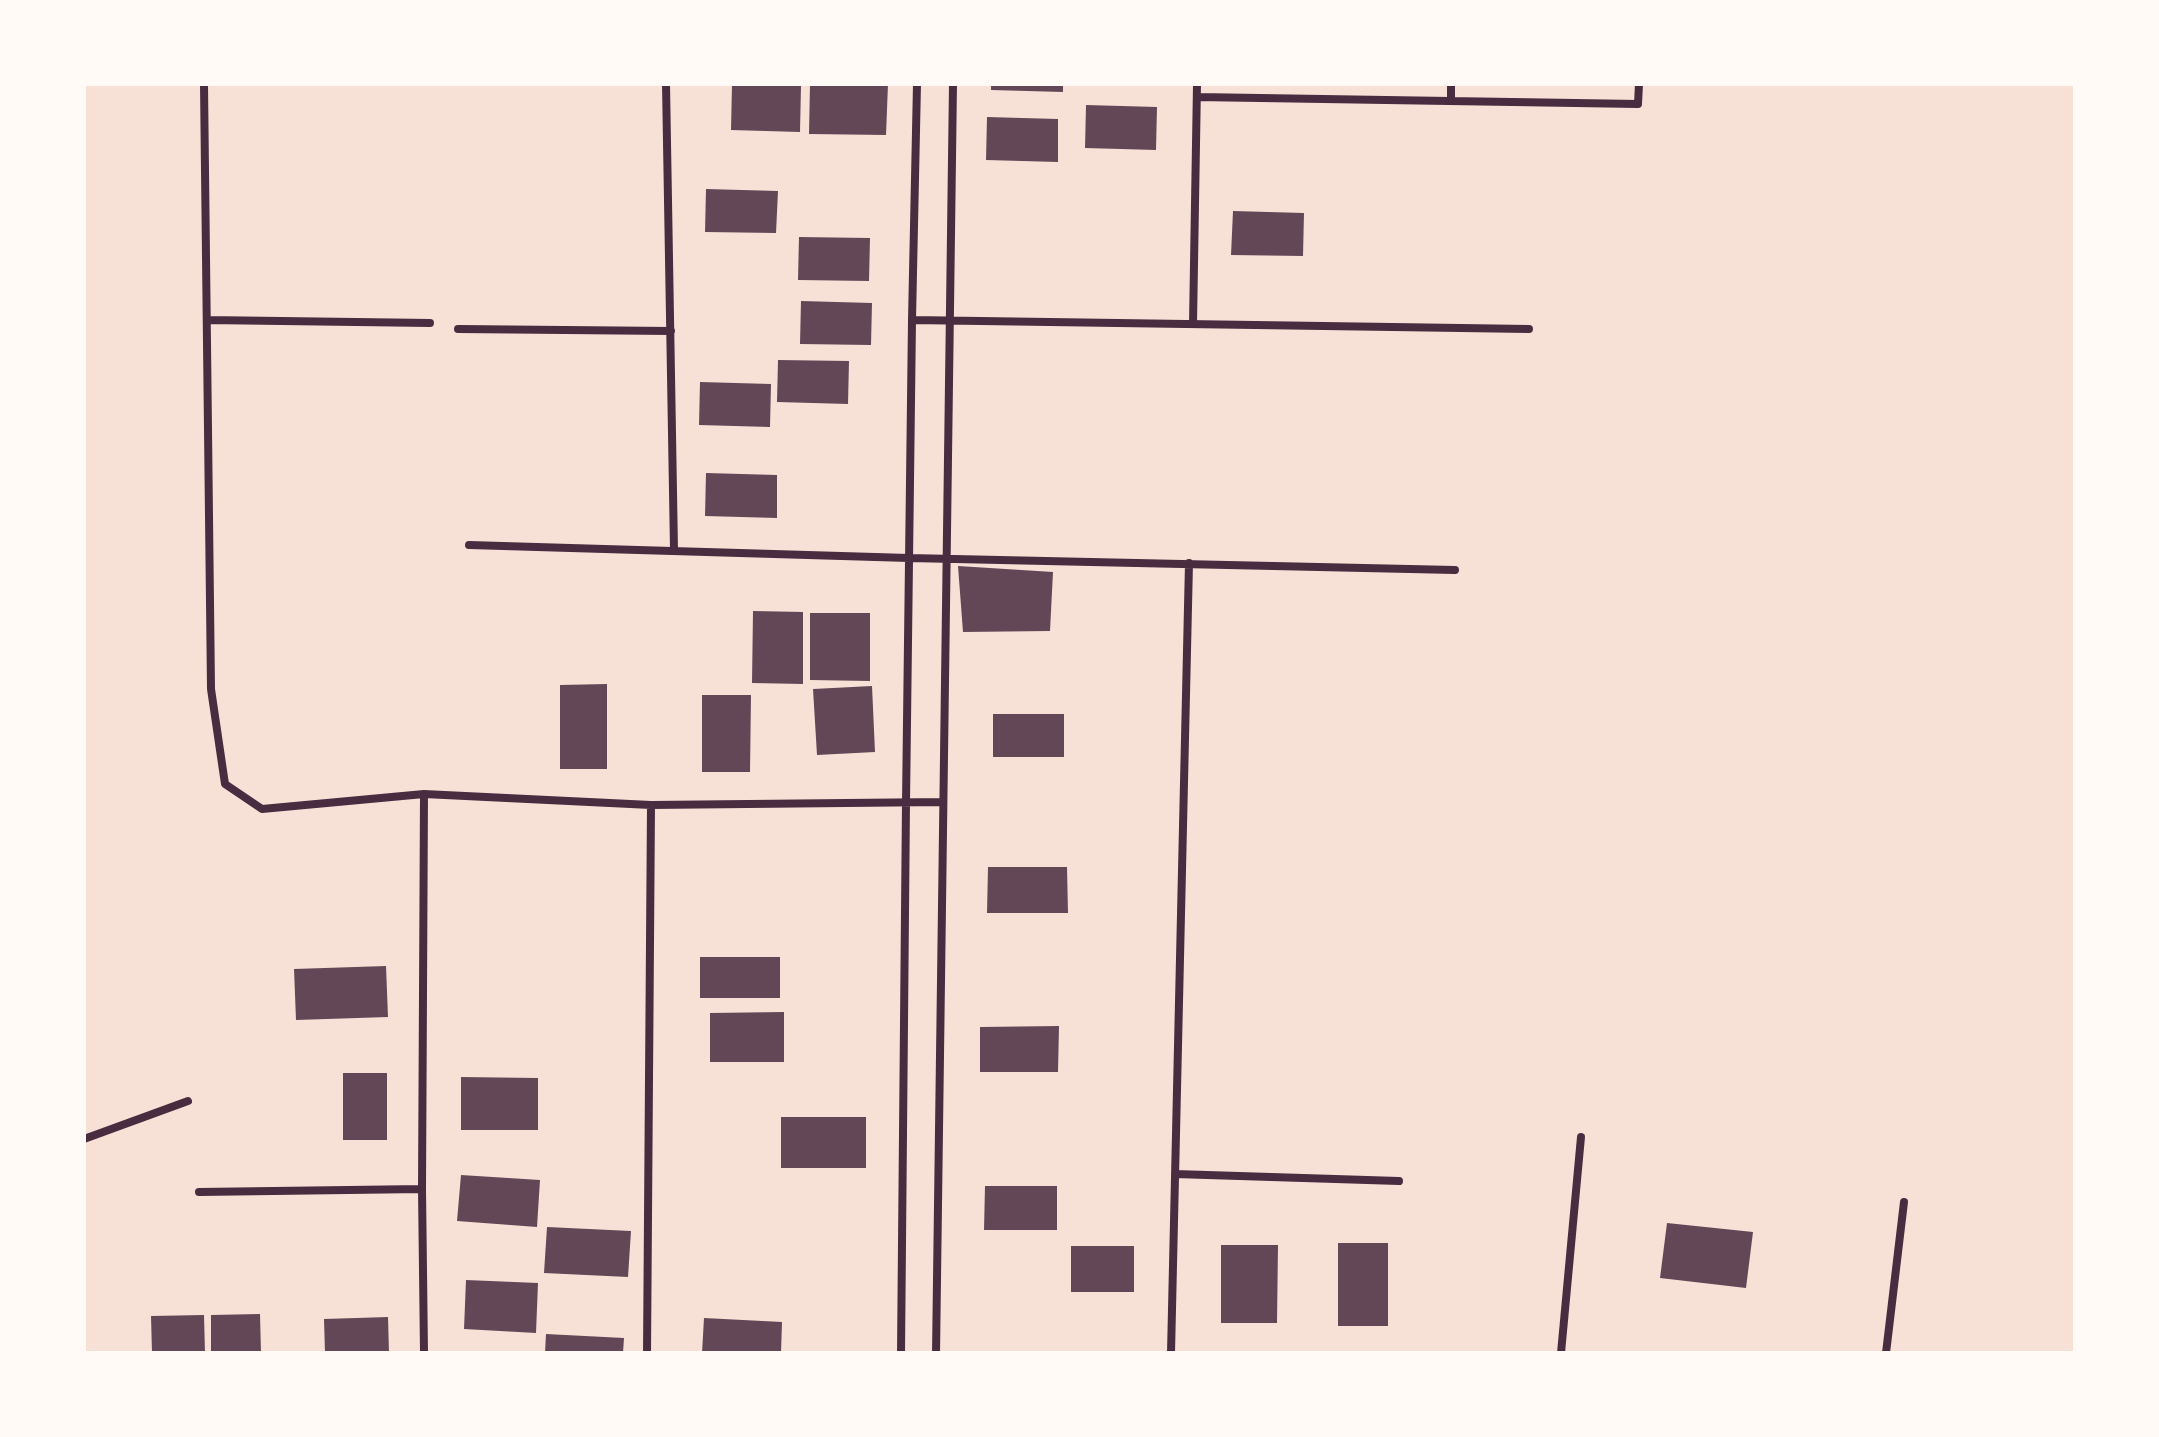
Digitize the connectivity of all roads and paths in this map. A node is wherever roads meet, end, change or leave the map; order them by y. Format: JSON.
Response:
{"nodes":[{"id":1,"x":204,"y":84,"type":"edge"},
{"id":2,"x":666,"y":84,"type":"edge"},
{"id":3,"x":917,"y":84,"type":"edge"},
{"id":4,"x":953,"y":84,"type":"edge"},
{"id":5,"x":1197,"y":84,"type":"edge"},
{"id":6,"x":1451,"y":84,"type":"edge"},
{"id":7,"x":1639,"y":84,"type":"edge"},
{"id":8,"x":1197,"y":97,"type":"junction"},
{"id":9,"x":1451,"y":100,"type":"junction"},
{"id":10,"x":207,"y":320,"type":"junction"},
{"id":11,"x":912,"y":320,"type":"junction"},
{"id":12,"x":949,"y":321,"type":"junction"},
{"id":13,"x":430,"y":323,"type":"dead end"},
{"id":14,"x":1193,"y":324,"type":"junction"},
{"id":15,"x":458,"y":329,"type":"dead end"},
{"id":16,"x":1529,"y":329,"type":"dead end"},
{"id":17,"x":671,"y":331,"type":"junction"},
{"id":18,"x":469,"y":545,"type":"dead end"},
{"id":19,"x":674,"y":550,"type":"junction"},
{"id":20,"x":909,"y":558,"type":"junction"},
{"id":21,"x":946,"y":558,"type":"junction"},
{"id":22,"x":1189,"y":563,"type":"junction"},
{"id":23,"x":1455,"y":570,"type":"dead end"},
{"id":24,"x":424,"y":794,"type":"junction"},
{"id":25,"x":906,"y":802,"type":"junction"},
{"id":26,"x":943,"y":802,"type":"junction"},
{"id":27,"x":651,"y":805,"type":"junction"},
{"id":28,"x":188,"y":1101,"type":"dead end"},
{"id":29,"x":1581,"y":1137,"type":"dead end"},
{"id":30,"x":84,"y":1139,"type":"edge"},
{"id":31,"x":1175,"y":1174,"type":"junction"},
{"id":32,"x":1399,"y":1181,"type":"dead end"},
{"id":33,"x":422,"y":1189,"type":"junction"},
{"id":34,"x":199,"y":1192,"type":"dead end"},
{"id":35,"x":1904,"y":1202,"type":"dead end"},
{"id":36,"x":424,"y":1353,"type":"edge"},
{"id":37,"x":647,"y":1353,"type":"edge"},
{"id":38,"x":901,"y":1353,"type":"edge"},
{"id":39,"x":936,"y":1353,"type":"edge"},
{"id":40,"x":1171,"y":1353,"type":"edge"},
{"id":41,"x":1561,"y":1353,"type":"edge"},
{"id":42,"x":1886,"y":1353,"type":"edge"}],
"edges":[{"from":1,"to":10,"type":"street"},
{"from":2,"to":17,"type":"street"},
{"from":3,"to":11,"type":"street"},
{"from":4,"to":12,"type":"street"},
{"from":5,"to":8,"type":"street"},
{"from":6,"to":9,"type":"street"},
{"from":7,"to":9,"type":"street"},
{"from":8,"to":9,"type":"street"},
{"from":8,"to":14,"type":"street"},
{"from":10,"to":13,"type":"street"},
{"from":10,"to":24,"type":"street"},
{"from":11,"to":12,"type":"street"},
{"from":11,"to":20,"type":"street"},
{"from":12,"to":14,"type":"street"},
{"from":12,"to":21,"type":"street"},
{"from":14,"to":16,"type":"street"},
{"from":15,"to":17,"type":"street"},
{"from":17,"to":19,"type":"street"},
{"from":18,"to":19,"type":"street"},
{"from":19,"to":20,"type":"street"},
{"from":20,"to":21,"type":"street"},
{"from":20,"to":25,"type":"street"},
{"from":21,"to":22,"type":"street"},
{"from":21,"to":26,"type":"street"},
{"from":22,"to":23,"type":"street"},
{"from":22,"to":31,"type":"street"},
{"from":24,"to":27,"type":"street"},
{"from":24,"to":33,"type":"street"},
{"from":25,"to":26,"type":"street"},
{"from":25,"to":27,"type":"street"},
{"from":25,"to":38,"type":"street"},
{"from":26,"to":39,"type":"street"},
{"from":27,"to":37,"type":"street"},
{"from":28,"to":30,"type":"street"},
{"from":29,"to":41,"type":"street"},
{"from":31,"to":32,"type":"street"},
{"from":31,"to":40,"type":"street"},
{"from":33,"to":34,"type":"street"},
{"from":33,"to":36,"type":"street"},
{"from":35,"to":42,"type":"street"}]}
